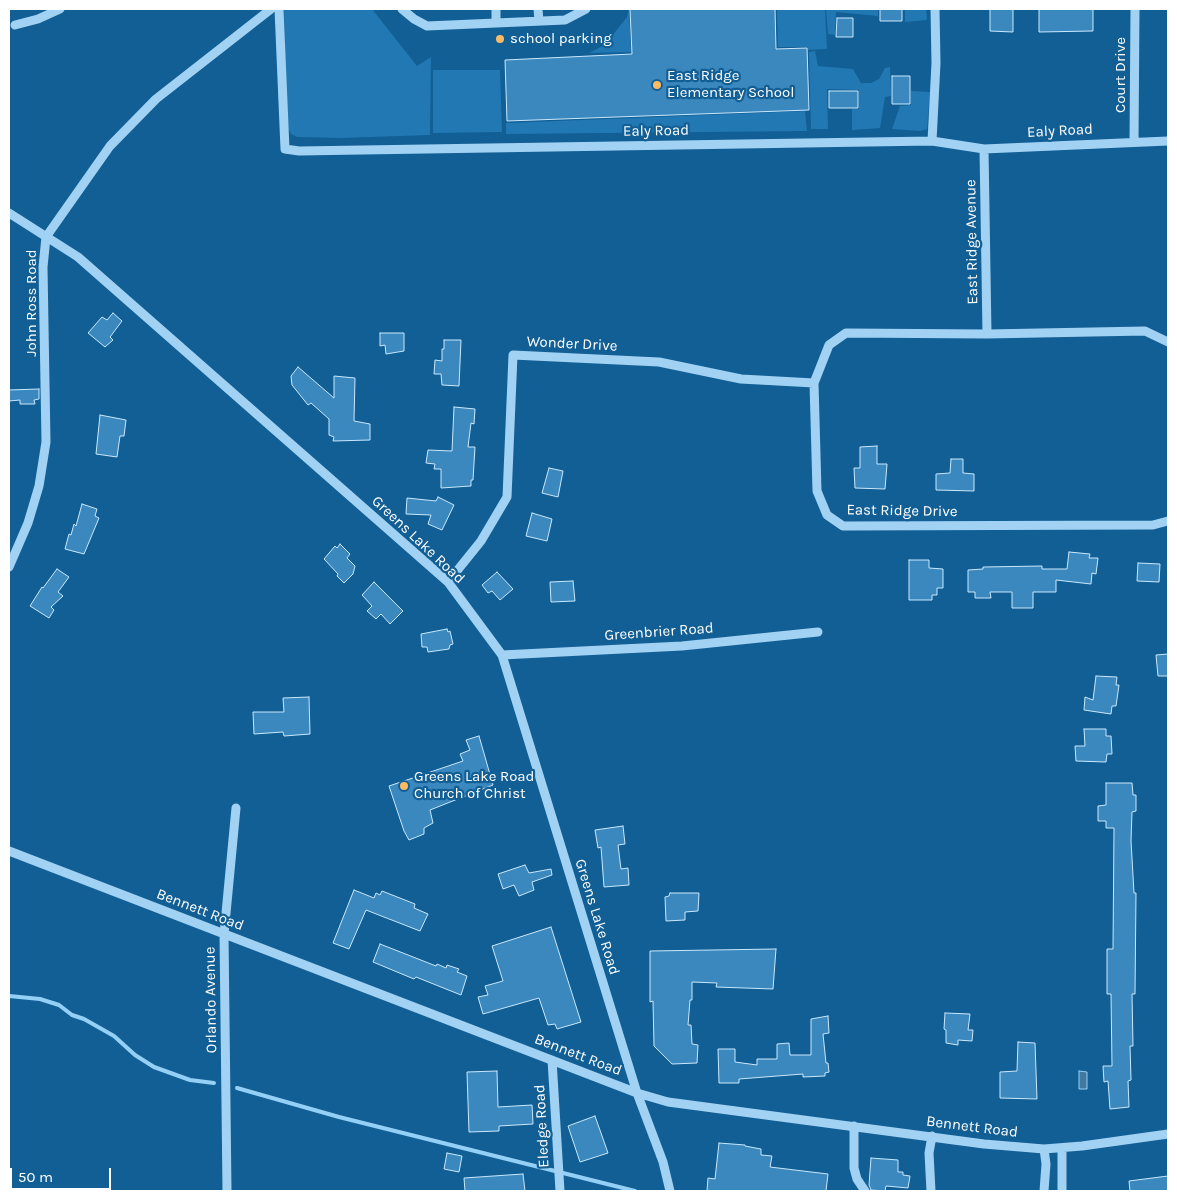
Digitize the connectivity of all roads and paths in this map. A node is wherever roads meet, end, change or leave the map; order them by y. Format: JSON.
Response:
{"nodes":[{"id":1,"x":60,"y":9,"type":"edge"},
{"id":2,"x":271,"y":9,"type":"edge"},
{"id":3,"x":279,"y":9,"type":"edge"},
{"id":4,"x":403,"y":9,"type":"edge"},
{"id":5,"x":496,"y":9,"type":"edge"},
{"id":6,"x":538,"y":9,"type":"edge"},
{"id":7,"x":586,"y":9,"type":"edge"},
{"id":8,"x":935,"y":9,"type":"edge"},
{"id":9,"x":1135,"y":9,"type":"edge"},
{"id":10,"x":539,"y":21,"type":"junction"},
{"id":11,"x":496,"y":23,"type":"junction"},
{"id":12,"x":15,"y":25,"type":"dead end"},
{"id":13,"x":932,"y":141,"type":"junction"},
{"id":14,"x":1168,"y":141,"type":"edge"},
{"id":15,"x":1134,"y":142,"type":"junction"},
{"id":16,"x":984,"y":149,"type":"junction"},
{"id":17,"x":9,"y":214,"type":"edge"},
{"id":18,"x":46,"y":237,"type":"junction"},
{"id":19,"x":987,"y":334,"type":"junction"},
{"id":20,"x":1168,"y":342,"type":"edge"},
{"id":21,"x":814,"y":383,"type":"junction"},
{"id":22,"x":1168,"y":521,"type":"edge"},
{"id":23,"x":9,"y":567,"type":"edge"},
{"id":24,"x":448,"y":582,"type":"junction"},
{"id":25,"x":818,"y":632,"type":"dead end"},
{"id":26,"x":502,"y":655,"type":"junction"},
{"id":27,"x":236,"y":808,"type":"dead end"},
{"id":28,"x":9,"y":851,"type":"edge"},
{"id":29,"x":224,"y":934,"type":"junction"},
{"id":30,"x":552,"y":1060,"type":"junction"},
{"id":31,"x":637,"y":1093,"type":"junction"},
{"id":32,"x":854,"y":1126,"type":"junction"},
{"id":33,"x":1168,"y":1134,"type":"edge"},
{"id":34,"x":932,"y":1136,"type":"junction"},
{"id":35,"x":1062,"y":1148,"type":"junction"},
{"id":36,"x":1044,"y":1149,"type":"junction"},
{"id":37,"x":227,"y":1191,"type":"edge"},
{"id":38,"x":560,"y":1191,"type":"edge"},
{"id":39,"x":670,"y":1191,"type":"edge"},
{"id":40,"x":865,"y":1191,"type":"edge"},
{"id":41,"x":929,"y":1191,"type":"edge"},
{"id":42,"x":1044,"y":1191,"type":"edge"},
{"id":43,"x":1062,"y":1191,"type":"edge"}],
"edges":[{"from":1,"to":12,"type":"street"},
{"from":2,"to":18,"type":"street","name":"John Ross Road"},
{"from":3,"to":13,"type":"street","name":"Ealy Road"},
{"from":4,"to":11,"type":"street"},
{"from":5,"to":11,"type":"street"},
{"from":6,"to":10,"type":"street"},
{"from":7,"to":10,"type":"street"},
{"from":8,"to":13,"type":"street"},
{"from":9,"to":15,"type":"street","name":"Court Drive"},
{"from":10,"to":11,"type":"street"},
{"from":13,"to":16,"type":"street","name":"Ealy Road"},
{"from":14,"to":15,"type":"street","name":"Ealy Road"},
{"from":15,"to":16,"type":"street","name":"Ealy Road"},
{"from":16,"to":19,"type":"street","name":"East Ridge Avenue"},
{"from":17,"to":18,"type":"street","name":"Greens Lake Road"},
{"from":18,"to":23,"type":"street","name":"John Ross Road"},
{"from":18,"to":24,"type":"street","name":"Greens Lake Road"},
{"from":19,"to":20,"type":"street","name":"East Ridge Drive"},
{"from":19,"to":21,"type":"street","name":"East Ridge Drive"},
{"from":21,"to":22,"type":"street","name":"East Ridge Drive"},
{"from":21,"to":24,"type":"street","name":"Wonder Drive"},
{"from":24,"to":26,"type":"street","name":"Greens Lake Road"},
{"from":25,"to":26,"type":"street","name":"Greenbrier Road"},
{"from":26,"to":31,"type":"street","name":"Greens Lake Road"},
{"from":27,"to":29,"type":"street","name":"Orlando Avenue"},
{"from":28,"to":29,"type":"street","name":"Bennett Road"},
{"from":29,"to":30,"type":"street","name":"Bennett Road"},
{"from":29,"to":37,"type":"street","name":"Orlando Avenue"},
{"from":30,"to":31,"type":"street","name":"Bennett Road"},
{"from":30,"to":38,"type":"street","name":"Eledge Road"},
{"from":31,"to":32,"type":"street","name":"Bennett Road"},
{"from":31,"to":39,"type":"street","name":"Greens Lake Road"},
{"from":32,"to":34,"type":"street","name":"Bennett Road"},
{"from":32,"to":40,"type":"street"},
{"from":33,"to":35,"type":"street","name":"Bennett Road"},
{"from":34,"to":36,"type":"street","name":"Bennett Road"},
{"from":34,"to":41,"type":"street"},
{"from":35,"to":36,"type":"street","name":"Bennett Road"},
{"from":35,"to":43,"type":"street"},
{"from":36,"to":42,"type":"street"}]}
